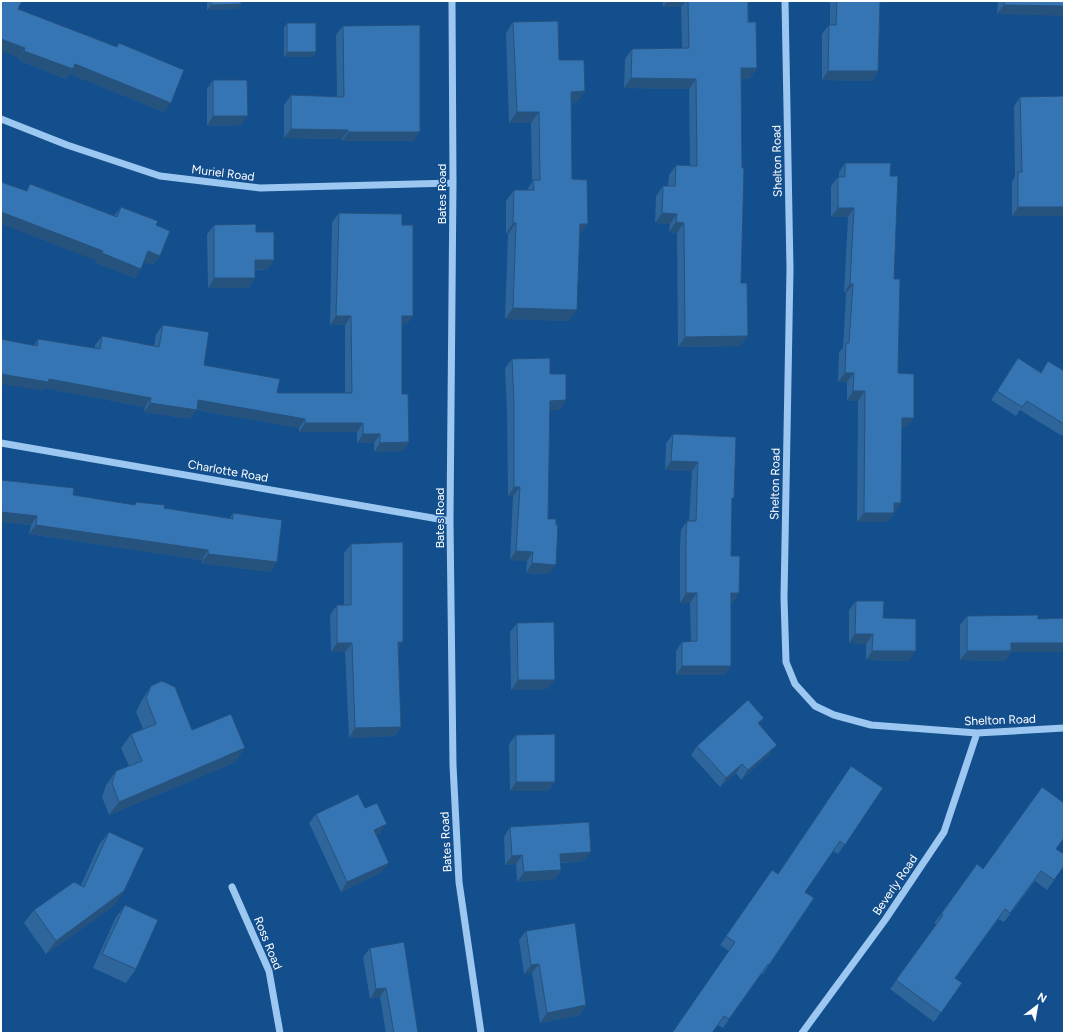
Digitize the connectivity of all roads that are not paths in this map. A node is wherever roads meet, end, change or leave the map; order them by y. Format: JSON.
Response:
{"nodes":[{"id":1,"x":452,"y":1,"type":"edge"},
{"id":2,"x":785,"y":1,"type":"edge"},
{"id":3,"x":1,"y":118,"type":"edge"},
{"id":4,"x":453,"y":183,"type":"junction"},
{"id":5,"x":1,"y":443,"type":"edge"},
{"id":6,"x":450,"y":521,"type":"junction"},
{"id":7,"x":1064,"y":728,"type":"edge"},
{"id":8,"x":977,"y":733,"type":"junction"},
{"id":9,"x":232,"y":887,"type":"dead end"},
{"id":10,"x":280,"y":1033,"type":"edge"},
{"id":11,"x":481,"y":1033,"type":"edge"},
{"id":12,"x":802,"y":1033,"type":"edge"}],
"edges":[{"from":1,"to":4,"type":"street","name":"Bates Road"},
{"from":2,"to":8,"type":"street","name":"Shelton Road"},
{"from":3,"to":4,"type":"street","name":"Muriel Road"},
{"from":4,"to":6,"type":"street","name":"Bates Road"},
{"from":5,"to":6,"type":"street","name":"Charlotte Road"},
{"from":6,"to":11,"type":"street","name":"Bates Road"},
{"from":7,"to":8,"type":"street","name":"Shelton Road"},
{"from":8,"to":12,"type":"street","name":"Beverly Road"},
{"from":9,"to":10,"type":"street","name":"Ross Road"}]}
